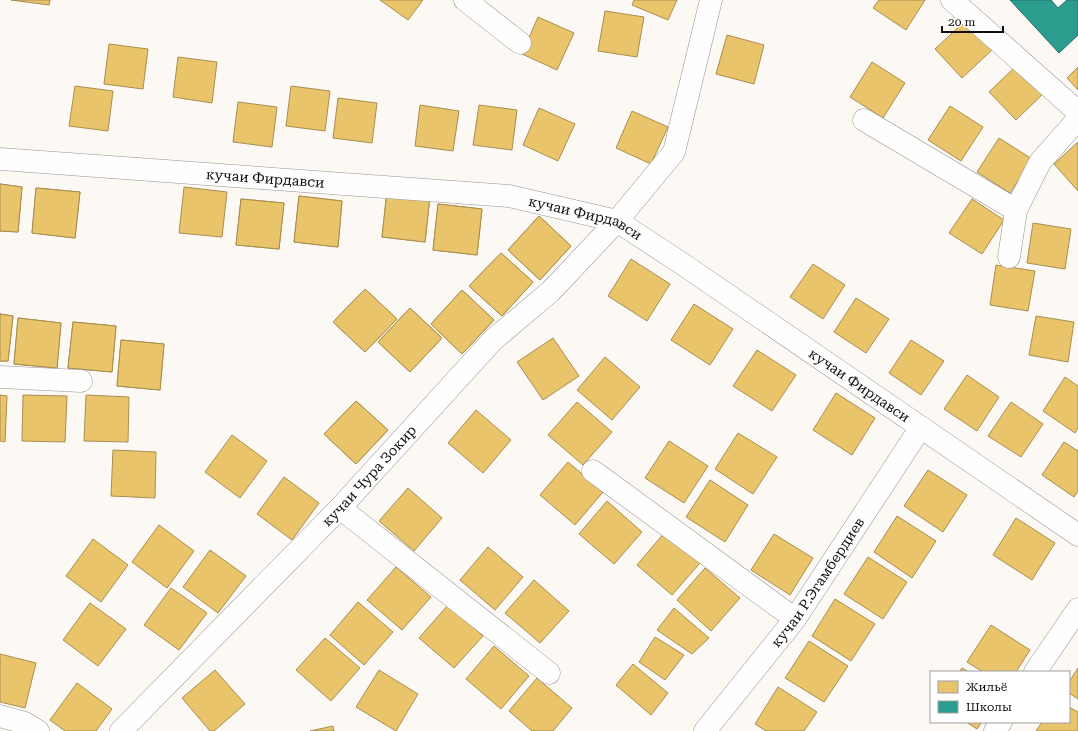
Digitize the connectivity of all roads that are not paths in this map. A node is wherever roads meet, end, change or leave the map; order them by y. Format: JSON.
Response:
{"nodes":[{"id":1,"x":465,"y":0,"type":"edge"},
{"id":2,"x":710,"y":0,"type":"edge"},
{"id":3,"x":952,"y":0,"type":"edge"},
{"id":4,"x":520,"y":43,"type":"dead end"},
{"id":5,"x":1078,"y":112,"type":"edge"},
{"id":6,"x":1078,"y":119,"type":"edge"},
{"id":7,"x":864,"y":120,"type":"dead end"},
{"id":8,"x":0,"y":159,"type":"edge"},
{"id":9,"x":1016,"y":210,"type":"junction"},
{"id":10,"x":617,"y":221,"type":"junction"},
{"id":11,"x":1009,"y":257,"type":"dead end"},
{"id":12,"x":0,"y":377,"type":"edge"},
{"id":13,"x":81,"y":381,"type":"dead end"},
{"id":14,"x":921,"y":427,"type":"junction"},
{"id":15,"x":594,"y":471,"type":"dead end"},
{"id":16,"x":340,"y":508,"type":"junction"},
{"id":17,"x":1078,"y":535,"type":"edge"},
{"id":18,"x":1078,"y":609,"type":"edge"},
{"id":19,"x":795,"y":619,"type":"junction"},
{"id":20,"x":1036,"y":671,"type":"edge"},
{"id":21,"x":550,"y":673,"type":"dead end"},
{"id":22,"x":0,"y":716,"type":"edge"},
{"id":23,"x":38,"y":731,"type":"edge"},
{"id":24,"x":121,"y":731,"type":"edge"},
{"id":25,"x":705,"y":731,"type":"edge"}],
"edges":[{"from":1,"to":4,"type":"street"},
{"from":2,"to":10,"type":"street","name":"кучаи Чура Зокир"},
{"from":3,"to":5,"type":"street"},
{"from":6,"to":9,"type":"street"},
{"from":7,"to":9,"type":"street"},
{"from":8,"to":10,"type":"street","name":"кучаи Фирдавси"},
{"from":9,"to":11,"type":"street"},
{"from":10,"to":14,"type":"street","name":"кучаи Фирдавси"},
{"from":10,"to":16,"type":"street","name":"кучаи Чура Зокир"},
{"from":12,"to":13,"type":"street"},
{"from":14,"to":17,"type":"street","name":"кучаи Фирдавси"},
{"from":14,"to":19,"type":"street","name":"кучаи Р.Эгамбердиев"},
{"from":15,"to":19,"type":"street"},
{"from":16,"to":21,"type":"street"},
{"from":16,"to":24,"type":"street","name":"кучаи Чура Зокир"},
{"from":18,"to":20,"type":"street"},
{"from":19,"to":25,"type":"street","name":"кучаи Р.Эгамбердиев"},
{"from":22,"to":23,"type":"street"}]}
